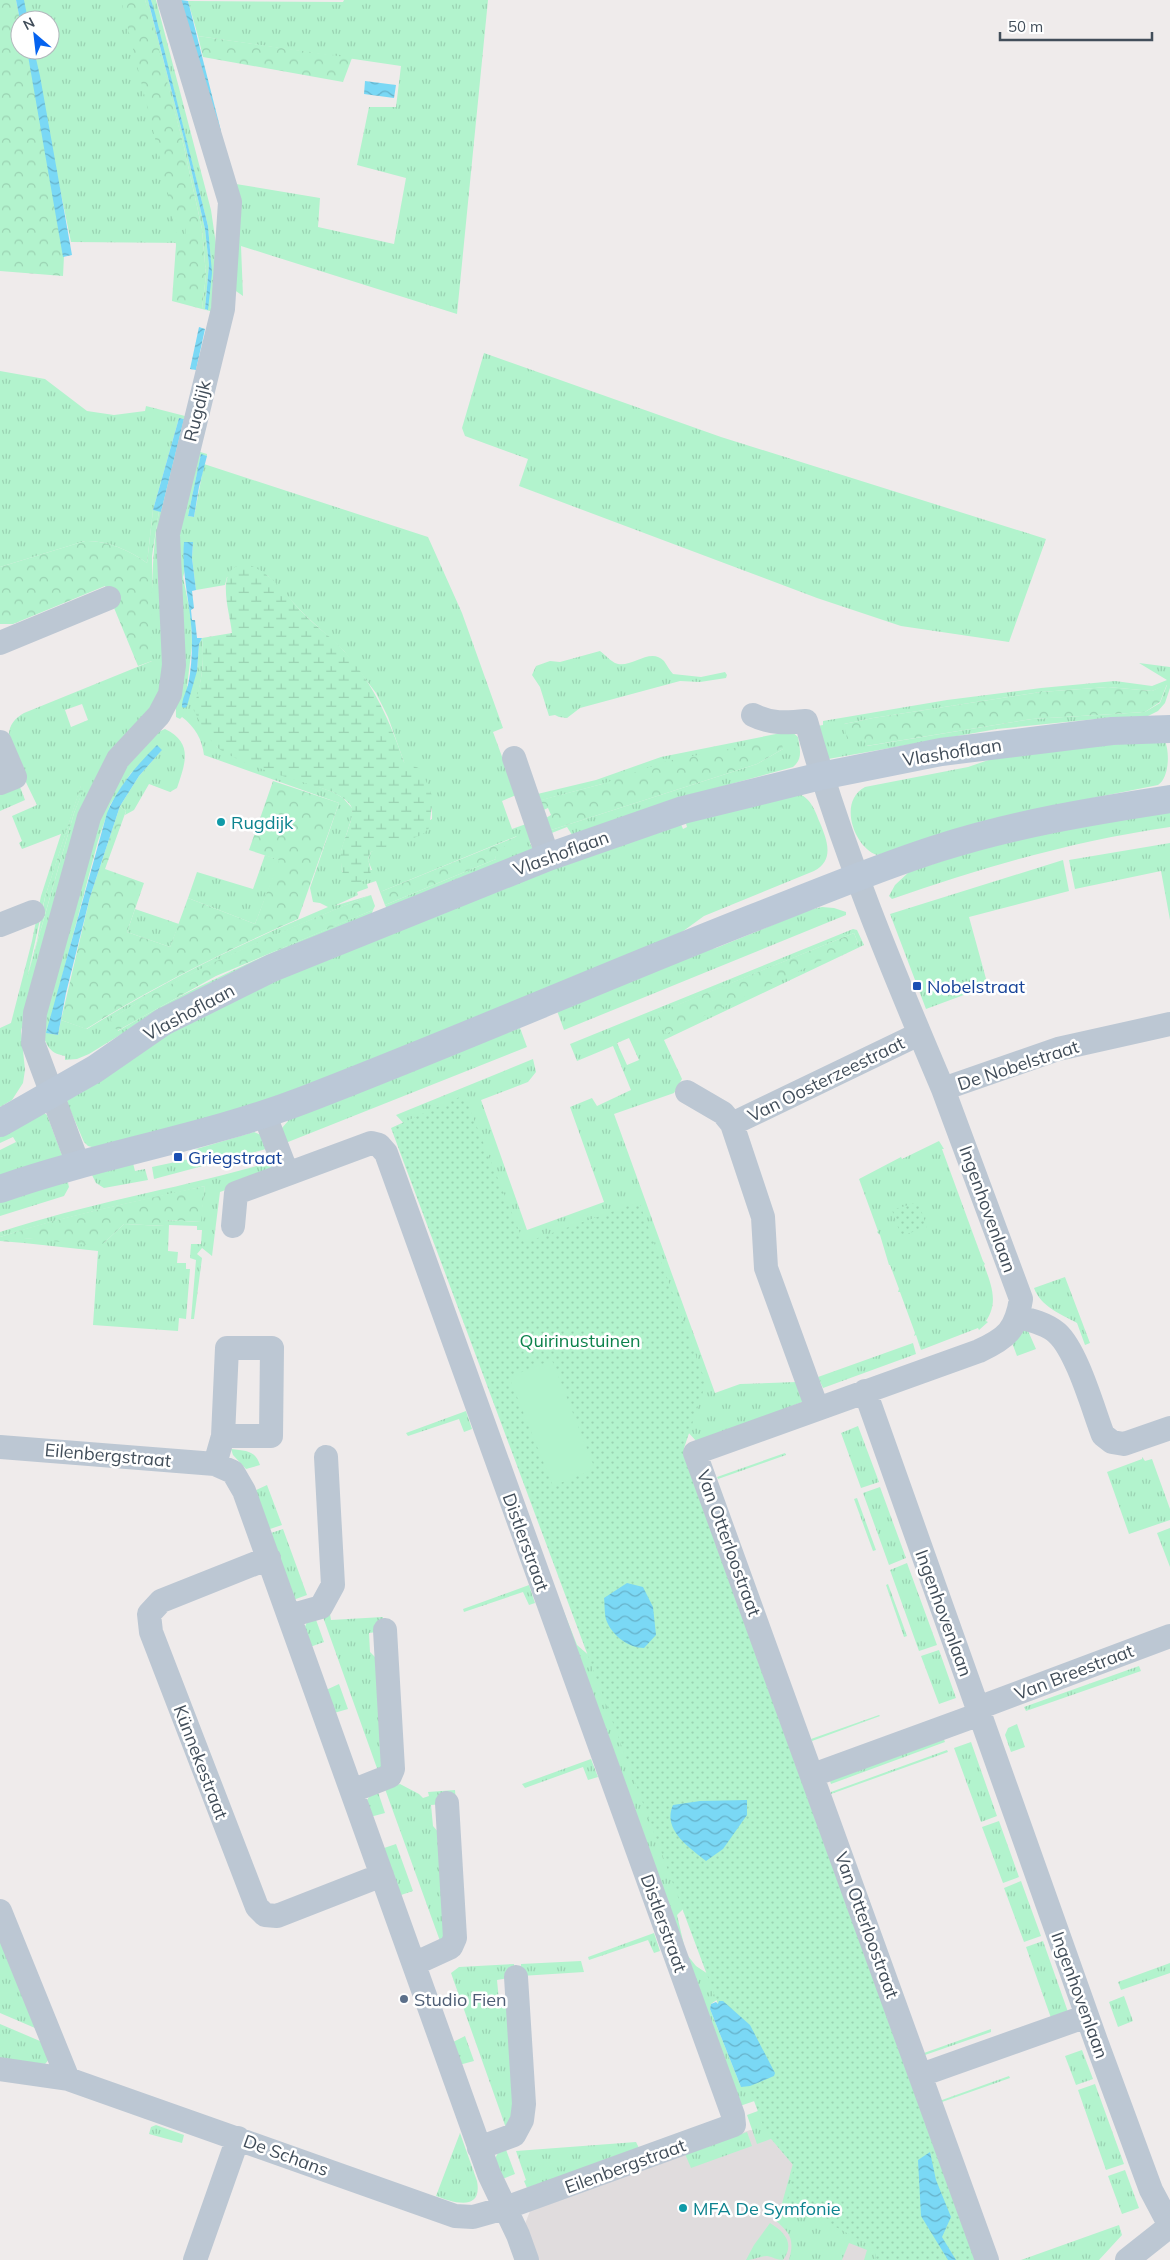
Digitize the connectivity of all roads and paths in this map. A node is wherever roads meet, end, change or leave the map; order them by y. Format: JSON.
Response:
{"nodes":[{"id":1,"x":169,"y":0,"type":"edge"},
{"id":2,"x":109,"y":598,"type":"dead end"},
{"id":3,"x":0,"y":644,"type":"edge"},
{"id":4,"x":753,"y":715,"type":"dead end"},
{"id":5,"x":1170,"y":729,"type":"edge"},
{"id":6,"x":0,"y":742,"type":"edge"},
{"id":7,"x":514,"y":758,"type":"dead end"},
{"id":8,"x":821,"y":776,"type":"junction"},
{"id":9,"x":0,"y":783,"type":"edge"},
{"id":10,"x":1170,"y":799,"type":"edge"},
{"id":11,"x":548,"y":857,"type":"junction"},
{"id":12,"x":858,"y":877,"type":"junction"},
{"id":13,"x":33,"y":912,"type":"dead end"},
{"id":14,"x":0,"y":925,"type":"edge"},
{"id":15,"x":1170,"y":1024,"type":"edge"},
{"id":16,"x":919,"y":1034,"type":"junction"},
{"id":17,"x":943,"y":1089,"type":"junction"},
{"id":18,"x":687,"y":1092,"type":"dead end"},
{"id":19,"x":51,"y":1094,"type":"junction"},
{"id":20,"x":264,"y":1113,"type":"junction"},
{"id":21,"x":0,"y":1123,"type":"edge"},
{"id":22,"x":732,"y":1124,"type":"junction"},
{"id":23,"x":78,"y":1164,"type":"junction"},
{"id":24,"x":287,"y":1173,"type":"junction"},
{"id":25,"x":0,"y":1189,"type":"edge"},
{"id":26,"x":233,"y":1226,"type":"dead end"},
{"id":27,"x":1018,"y":1317,"type":"junction"},
{"id":28,"x":865,"y":1391,"type":"junction"},
{"id":29,"x":817,"y":1408,"type":"junction"},
{"id":30,"x":1170,"y":1428,"type":"edge"},
{"id":31,"x":223,"y":1436,"type":"dead end"},
{"id":32,"x":0,"y":1447,"type":"edge"},
{"id":33,"x":326,"y":1456,"type":"dead end"},
{"id":34,"x":215,"y":1464,"type":"junction"},
{"id":35,"x":269,"y":1558,"type":"junction"},
{"id":36,"x":289,"y":1616,"type":"junction"},
{"id":37,"x":385,"y":1630,"type":"dead end"},
{"id":38,"x":1170,"y":1636,"type":"edge"},
{"id":39,"x":979,"y":1711,"type":"junction"},
{"id":40,"x":812,"y":1775,"type":"junction"},
{"id":41,"x":352,"y":1792,"type":"junction"},
{"id":42,"x":447,"y":1803,"type":"dead end"},
{"id":43,"x":382,"y":1875,"type":"junction"},
{"id":44,"x":0,"y":1911,"type":"edge"},
{"id":45,"x":414,"y":1964,"type":"junction"},
{"id":46,"x":516,"y":1977,"type":"dead end"},
{"id":47,"x":1087,"y":2016,"type":"junction"},
{"id":48,"x":0,"y":2069,"type":"edge"},
{"id":49,"x":921,"y":2075,"type":"junction"},
{"id":50,"x":68,"y":2079,"type":"junction"},
{"id":51,"x":733,"y":2115,"type":"joint"},
{"id":52,"x":238,"y":2138,"type":"junction"},
{"id":53,"x":479,"y":2148,"type":"junction"},
{"id":54,"x":505,"y":2208,"type":"junction"},
{"id":55,"x":1170,"y":2226,"type":"edge"},
{"id":56,"x":195,"y":2260,"type":"edge"},
{"id":57,"x":527,"y":2260,"type":"edge"},
{"id":58,"x":987,"y":2260,"type":"edge"},
{"id":59,"x":1127,"y":2260,"type":"edge"}],
"edges":[{"from":1,"to":19,"type":"street","name":"Rugdijk"},
{"from":2,"to":3,"type":"street"},
{"from":4,"to":8,"type":"street","name":"De Nobelstraat"},
{"from":5,"to":8,"type":"street","name":"Vlashoflaan"},
{"from":6,"to":9,"type":"street"},
{"from":7,"to":11,"type":"street"},
{"from":8,"to":11,"type":"street","name":"Vlashoflaan"},
{"from":8,"to":12,"type":"street","name":"De Nobelstraat"},
{"from":10,"to":12,"type":"street"},
{"from":11,"to":19,"type":"street","name":"Vlashoflaan"},
{"from":12,"to":16,"type":"street","name":"De Nobelstraat"},
{"from":12,"to":20,"type":"street"},
{"from":13,"to":14,"type":"street"},
{"from":15,"to":17,"type":"street","name":"De Nobelstraat"},
{"from":16,"to":17,"type":"street","name":"De Nobelstraat"},
{"from":16,"to":22,"type":"street","name":"Van Oosterzeestraat"},
{"from":17,"to":27,"type":"street","name":"Ingenhovenlaan"},
{"from":18,"to":22,"type":"street","name":"Van Oosterzeestraat"},
{"from":19,"to":21,"type":"street","name":"Vlashoflaan"},
{"from":19,"to":23,"type":"street","name":"Rugdijk"},
{"from":20,"to":23,"type":"street"},
{"from":20,"to":24,"type":"street"},
{"from":22,"to":29,"type":"street","name":"Van Oosterzeestraat"},
{"from":23,"to":25,"type":"street"},
{"from":24,"to":26,"type":"street","name":"Distlerstraat"},
{"from":24,"to":51,"type":"street","name":"Distlerstraat"},
{"from":27,"to":28,"type":"street"},
{"from":27,"to":30,"type":"street"},
{"from":28,"to":29,"type":"street","name":"Van Otterloostraat"},
{"from":28,"to":39,"type":"street","name":"Ingenhovenlaan"},
{"from":29,"to":40,"type":"street","name":"Van Otterloostraat"},
{"from":31,"to":34,"type":"street"},
{"from":32,"to":34,"type":"street","name":"Eilenbergstraat"},
{"from":33,"to":36,"type":"street"},
{"from":34,"to":35,"type":"street","name":"Eilenbergstraat"},
{"from":35,"to":36,"type":"street","name":"Eilenbergstraat"},
{"from":35,"to":43,"type":"street","name":"Künnekestraat"},
{"from":36,"to":41,"type":"street","name":"Eilenbergstraat"},
{"from":37,"to":41,"type":"street"},
{"from":38,"to":39,"type":"street","name":"Van Breestraat"},
{"from":39,"to":40,"type":"street"},
{"from":39,"to":47,"type":"street","name":"Ingenhovenlaan"},
{"from":40,"to":49,"type":"street","name":"Van Otterloostraat"},
{"from":41,"to":43,"type":"street","name":"Eilenbergstraat"},
{"from":42,"to":45,"type":"street"},
{"from":43,"to":45,"type":"street","name":"Eilenbergstraat"},
{"from":44,"to":50,"type":"street"},
{"from":45,"to":53,"type":"street","name":"Eilenbergstraat"},
{"from":46,"to":53,"type":"street"},
{"from":47,"to":49,"type":"street"},
{"from":47,"to":55,"type":"street","name":"Ingenhovenlaan"},
{"from":48,"to":50,"type":"street","name":"De Schans"},
{"from":49,"to":58,"type":"street","name":"Van Otterloostraat"},
{"from":50,"to":52,"type":"street","name":"De Schans"},
{"from":51,"to":54,"type":"street","name":"Eilenbergstraat"},
{"from":52,"to":54,"type":"street","name":"De Schans"},
{"from":52,"to":56,"type":"street"},
{"from":53,"to":54,"type":"street","name":"Eilenbergstraat"},
{"from":54,"to":57,"type":"street","name":"Eilenbergstraat"},
{"from":55,"to":59,"type":"street"}]}
